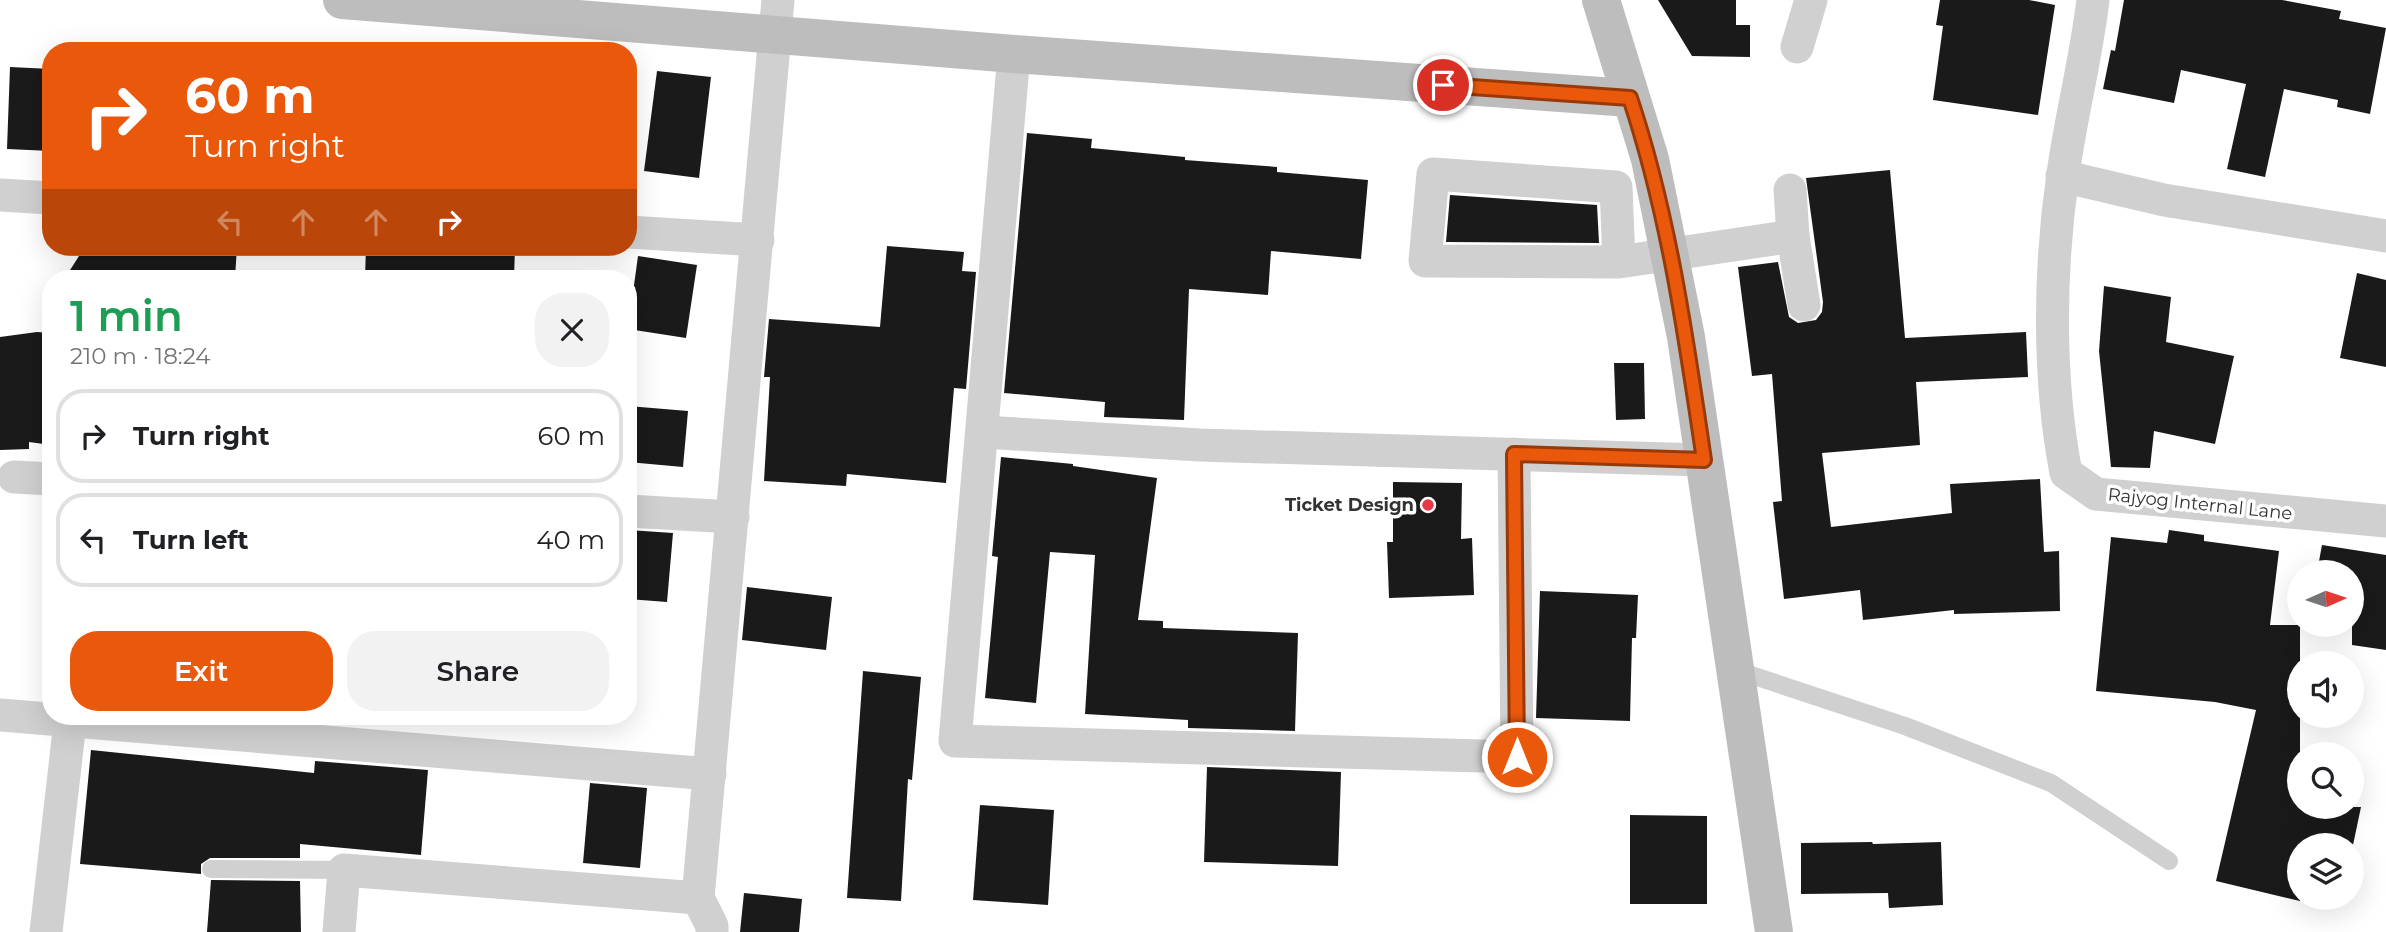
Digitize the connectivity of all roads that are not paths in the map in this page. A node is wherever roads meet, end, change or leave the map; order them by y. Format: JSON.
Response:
{"nodes":[{"id":1,"x":342,"y":0,"type":"edge"},
{"id":2,"x":1601,"y":0,"type":"edge"},
{"id":3,"x":1811,"y":0,"type":"edge"},
{"id":4,"x":2093,"y":0,"type":"edge"},
{"id":5,"x":453,"y":4,"type":"edge"},
{"id":6,"x":490,"y":6,"type":"edge"},
{"id":7,"x":776,"y":17,"type":"edge"},
{"id":8,"x":1797,"y":47,"type":"dead end"},
{"id":9,"x":1014,"y":54,"type":"junction"},
{"id":10,"x":1630,"y":98,"type":"junction"},
{"id":11,"x":2062,"y":176,"type":"junction"},
{"id":12,"x":1790,"y":190,"type":"dead end"},
{"id":13,"x":0,"y":195,"type":"edge"},
{"id":14,"x":42,"y":197,"type":"edge"},
{"id":15,"x":637,"y":233,"type":"edge"},
{"id":16,"x":1793,"y":236,"type":"junction"},
{"id":17,"x":2386,"y":236,"type":"edge"},
{"id":18,"x":758,"y":240,"type":"junction"},
{"id":19,"x":1669,"y":253,"type":"junction"},
{"id":20,"x":1619,"y":262,"type":"junction"},
{"id":21,"x":1804,"y":305,"type":"dead end"},
{"id":22,"x":982,"y":432,"type":"junction"},
{"id":23,"x":1514,"y":454,"type":"junction"},
{"id":24,"x":1704,"y":460,"type":"junction"},
{"id":25,"x":14,"y":477,"type":"dead end"},
{"id":26,"x":42,"y":479,"type":"edge"},
{"id":27,"x":637,"y":512,"type":"edge"},
{"id":28,"x":733,"y":517,"type":"junction"},
{"id":29,"x":2386,"y":521,"type":"edge"},
{"id":30,"x":1736,"y":670,"type":"junction"},
{"id":31,"x":0,"y":715,"type":"edge"},
{"id":32,"x":42,"y":719,"type":"edge"},
{"id":33,"x":70,"y":725,"type":"edge"},
{"id":34,"x":107,"y":725,"type":"edge"},
{"id":35,"x":710,"y":774,"type":"junction"},
{"id":36,"x":2169,"y":861,"type":"dead end"},
{"id":37,"x":211,"y":869,"type":"dead end"},
{"id":38,"x":344,"y":870,"type":"junction"},
{"id":39,"x":698,"y":898,"type":"junction"},
{"id":40,"x":46,"y":932,"type":"edge"},
{"id":41,"x":339,"y":932,"type":"edge"},
{"id":42,"x":712,"y":932,"type":"edge"},
{"id":43,"x":1774,"y":932,"type":"edge"}],
"edges":[{"from":1,"to":5,"type":"street"},
{"from":2,"to":10,"type":"street"},
{"from":3,"to":8,"type":"street"},
{"from":4,"to":11,"type":"street","name":"Rajyog Internal Lane"},
{"from":5,"to":6,"type":"street"},
{"from":6,"to":7,"type":"street"},
{"from":7,"to":9,"type":"street"},
{"from":7,"to":18,"type":"street"},
{"from":9,"to":10,"type":"street"},
{"from":9,"to":22,"type":"street"},
{"from":10,"to":19,"type":"street"},
{"from":11,"to":17,"type":"street"},
{"from":11,"to":29,"type":"street","name":"Rajyog Internal Lane"},
{"from":12,"to":16,"type":"street"},
{"from":13,"to":14,"type":"street"},
{"from":15,"to":18,"type":"street"},
{"from":16,"to":19,"type":"street"},
{"from":16,"to":21,"type":"street"},
{"from":18,"to":28,"type":"street"},
{"from":19,"to":20,"type":"street"},
{"from":19,"to":24,"type":"street"},
{"from":20,"to":20,"type":"street"},
{"from":22,"to":23,"type":"street"},
{"from":22,"to":23,"type":"street"},
{"from":23,"to":24,"type":"street"},
{"from":24,"to":30,"type":"street"},
{"from":25,"to":26,"type":"street"},
{"from":27,"to":28,"type":"street"},
{"from":28,"to":35,"type":"street"},
{"from":30,"to":36,"type":"lane"},
{"from":30,"to":43,"type":"street"},
{"from":31,"to":32,"type":"street"},
{"from":33,"to":40,"type":"street"},
{"from":34,"to":35,"type":"street"},
{"from":35,"to":39,"type":"street"},
{"from":37,"to":38,"type":"lane"},
{"from":38,"to":39,"type":"street"},
{"from":38,"to":41,"type":"street"},
{"from":39,"to":42,"type":"street"}]}
